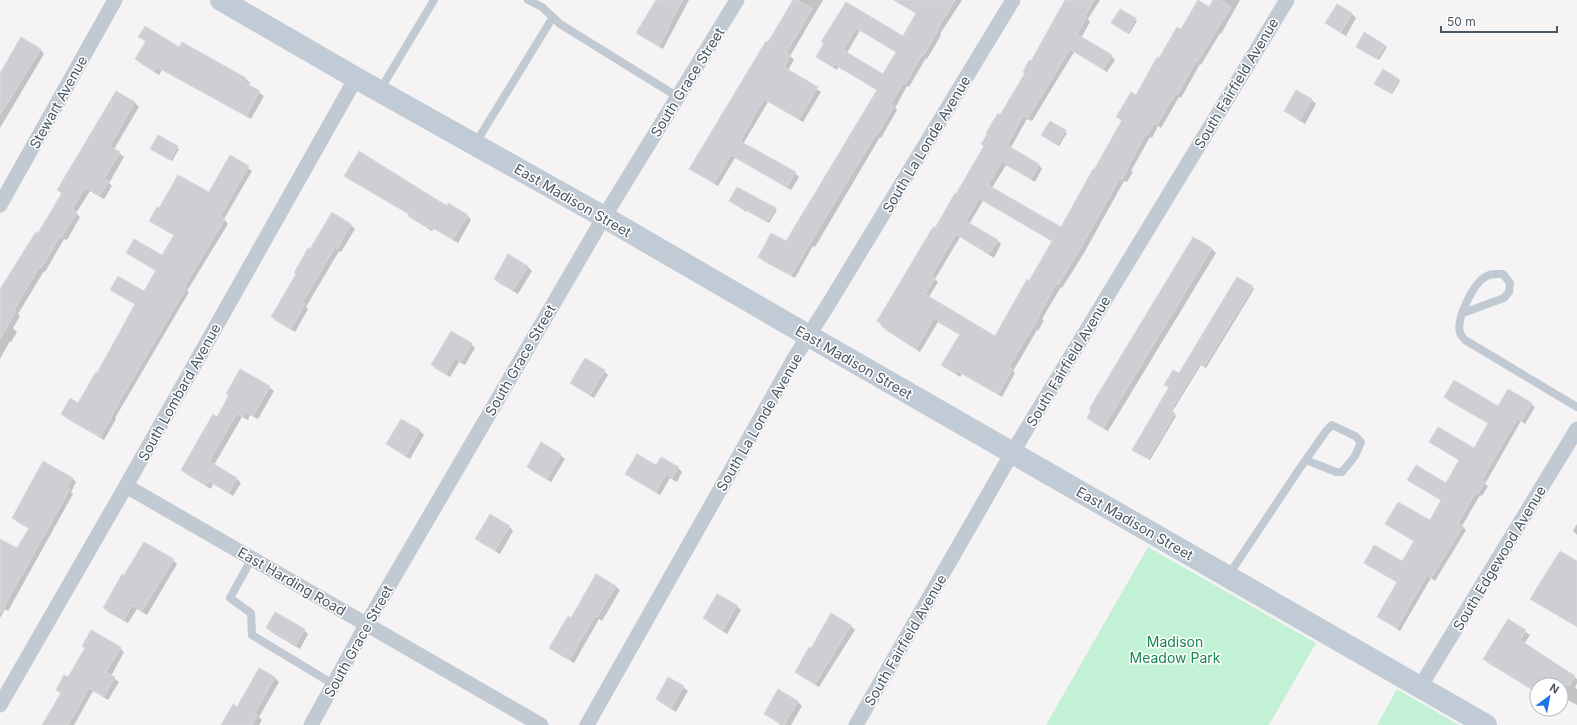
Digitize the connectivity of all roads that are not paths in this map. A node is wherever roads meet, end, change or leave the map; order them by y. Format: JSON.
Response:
{"nodes":[{"id":1,"x":115,"y":0,"type":"edge"},
{"id":2,"x":221,"y":0,"type":"edge"},
{"id":3,"x":434,"y":0,"type":"edge"},
{"id":4,"x":528,"y":0,"type":"edge"},
{"id":5,"x":737,"y":0,"type":"edge"},
{"id":6,"x":1013,"y":0,"type":"edge"},
{"id":7,"x":1287,"y":0,"type":"edge"},
{"id":8,"x":553,"y":17,"type":"junction"},
{"id":9,"x":356,"y":78,"type":"junction"},
{"id":10,"x":379,"y":91,"type":"junction"},
{"id":11,"x":678,"y":97,"type":"junction"},
{"id":12,"x":475,"y":144,"type":"junction"},
{"id":13,"x":0,"y":205,"type":"edge"},
{"id":14,"x":604,"y":216,"type":"junction"},
{"id":15,"x":1463,"y":314,"type":"junction"},
{"id":16,"x":809,"y":336,"type":"junction"},
{"id":17,"x":1577,"y":406,"type":"edge"},
{"id":18,"x":1577,"y":429,"type":"edge"},
{"id":19,"x":1012,"y":453,"type":"junction"},
{"id":20,"x":1306,"y":460,"type":"junction"},
{"id":21,"x":126,"y":486,"type":"junction"},
{"id":22,"x":252,"y":558,"type":"junction"},
{"id":23,"x":1228,"y":576,"type":"junction"},
{"id":24,"x":366,"y":624,"type":"junction"},
{"id":25,"x":333,"y":684,"type":"junction"},
{"id":26,"x":1420,"y":687,"type":"junction"},
{"id":27,"x":0,"y":705,"type":"edge"},
{"id":28,"x":310,"y":725,"type":"edge"},
{"id":29,"x":541,"y":725,"type":"edge"},
{"id":30,"x":587,"y":725,"type":"edge"},
{"id":31,"x":856,"y":725,"type":"edge"},
{"id":32,"x":1486,"y":725,"type":"edge"}],
"edges":[{"from":1,"to":13,"type":"street","name":"Stewart Avenue"},
{"from":2,"to":9,"type":"street","name":"East Madison Street"},
{"from":3,"to":10,"type":"lane"},
{"from":4,"to":8,"type":"lane"},
{"from":5,"to":11,"type":"street","name":"South Grace Street"},
{"from":6,"to":16,"type":"street","name":"South La Londe Avenue"},
{"from":7,"to":19,"type":"street","name":"South Fairfield Avenue"},
{"from":8,"to":11,"type":"lane"},
{"from":8,"to":12,"type":"lane"},
{"from":9,"to":10,"type":"street","name":"East Madison Street"},
{"from":9,"to":21,"type":"street","name":"South Lombard Avenue"},
{"from":10,"to":12,"type":"street","name":"East Madison Street"},
{"from":11,"to":14,"type":"street","name":"South Grace Street"},
{"from":12,"to":14,"type":"street","name":"East Madison Street"},
{"from":14,"to":16,"type":"street","name":"East Madison Street"},
{"from":14,"to":24,"type":"street","name":"South Grace Street"},
{"from":15,"to":15,"type":"lane"},
{"from":15,"to":17,"type":"lane"},
{"from":16,"to":19,"type":"street","name":"East Madison Street"},
{"from":16,"to":30,"type":"street","name":"South La Londe Avenue"},
{"from":18,"to":26,"type":"street","name":"South Edgewood Avenue"},
{"from":19,"to":23,"type":"street","name":"East Madison Street"},
{"from":19,"to":31,"type":"street","name":"South Fairfield Avenue"},
{"from":20,"to":20,"type":"lane"},
{"from":20,"to":23,"type":"lane"},
{"from":21,"to":22,"type":"street","name":"East Harding Road"},
{"from":21,"to":27,"type":"street","name":"South Lombard Avenue"},
{"from":22,"to":24,"type":"street","name":"East Harding Road"},
{"from":22,"to":25,"type":"lane"},
{"from":23,"to":26,"type":"street","name":"East Madison Street"},
{"from":24,"to":25,"type":"street","name":"South Grace Street"},
{"from":24,"to":29,"type":"street","name":"East Harding Road"},
{"from":25,"to":28,"type":"street","name":"South Grace Street"},
{"from":26,"to":32,"type":"street","name":"East Madison Street"}]}
